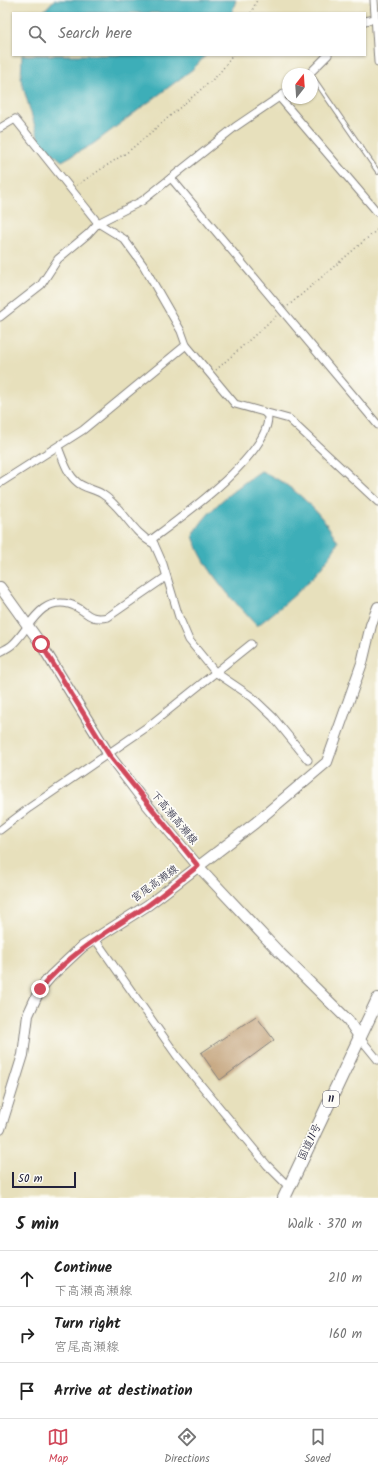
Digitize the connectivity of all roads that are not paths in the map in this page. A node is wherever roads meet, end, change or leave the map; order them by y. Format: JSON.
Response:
{"nodes":[{"id":1,"x":374,"y":0,"type":"edge"},
{"id":2,"x":375,"y":19,"type":"junction"},
{"id":3,"x":366,"y":21,"type":"edge"},
{"id":4,"x":327,"y":56,"type":"edge"},
{"id":5,"x":378,"y":62,"type":"edge"},
{"id":6,"x":316,"y":68,"type":"edge"},
{"id":7,"x":318,"y":86,"type":"edge"},
{"id":8,"x":280,"y":98,"type":"joint"},
{"id":9,"x":0,"y":128,"type":"edge"},
{"id":10,"x":378,"y":172,"type":"edge"},
{"id":11,"x":171,"y":178,"type":"junction"},
{"id":12,"x":378,"y":213,"type":"edge"},
{"id":13,"x":98,"y":223,"type":"junction"},
{"id":14,"x":0,"y":317,"type":"edge"},
{"id":15,"x":186,"y":345,"type":"junction"},
{"id":16,"x":265,"y":413,"type":"junction"},
{"id":17,"x":378,"y":424,"type":"edge"},
{"id":18,"x":58,"y":447,"type":"junction"},
{"id":19,"x":0,"y":483,"type":"edge"},
{"id":20,"x":378,"y":502,"type":"edge"},
{"id":21,"x":154,"y":544,"type":"junction"},
{"id":22,"x":166,"y":577,"type":"junction"},
{"id":23,"x":0,"y":587,"type":"edge"},
{"id":24,"x":378,"y":607,"type":"edge"},
{"id":25,"x":28,"y":624,"type":"junction"},
{"id":26,"x":251,"y":644,"type":"dead end"},
{"id":27,"x":0,"y":652,"type":"edge"},
{"id":28,"x":215,"y":672,"type":"junction"},
{"id":29,"x":109,"y":755,"type":"junction"},
{"id":30,"x":308,"y":760,"type":"dead end"},
{"id":31,"x":0,"y":830,"type":"edge"},
{"id":32,"x":198,"y":866,"type":"junction"},
{"id":33,"x":95,"y":939,"type":"junction"},
{"id":34,"x":378,"y":999,"type":"edge"},
{"id":35,"x":360,"y":1038,"type":"junction"},
{"id":36,"x":378,"y":1060,"type":"edge"},
{"id":37,"x":0,"y":1129,"type":"edge"},
{"id":38,"x":286,"y":1193,"type":"edge"}],
"edges":[{"from":1,"to":2,"type":"street"},
{"from":2,"to":3,"type":"street"},
{"from":2,"to":5,"type":"street"},
{"from":4,"to":6,"type":"street"},
{"from":7,"to":10,"type":"lane"},
{"from":8,"to":11,"type":"street"},
{"from":8,"to":12,"type":"street"},
{"from":9,"to":13,"type":"street"},
{"from":11,"to":13,"type":"street"},
{"from":11,"to":17,"type":"street"},
{"from":13,"to":14,"type":"street"},
{"from":13,"to":15,"type":"street"},
{"from":15,"to":16,"type":"street"},
{"from":15,"to":18,"type":"street"},
{"from":16,"to":20,"type":"street"},
{"from":16,"to":21,"type":"street"},
{"from":18,"to":19,"type":"street"},
{"from":18,"to":21,"type":"street"},
{"from":21,"to":22,"type":"street"},
{"from":22,"to":25,"type":"street"},
{"from":22,"to":28,"type":"street"},
{"from":23,"to":25,"type":"main road","name":"下高瀬高瀬線"},
{"from":24,"to":32,"type":"main road","name":"宮尾高瀬線"},
{"from":25,"to":27,"type":"street"},
{"from":25,"to":29,"type":"main road","name":"下高瀬高瀬線"},
{"from":26,"to":28,"type":"street"},
{"from":28,"to":29,"type":"street"},
{"from":28,"to":30,"type":"street"},
{"from":29,"to":31,"type":"street"},
{"from":29,"to":32,"type":"main road","name":"下高瀬高瀬線"},
{"from":32,"to":33,"type":"main road","name":"宮尾高瀬線"},
{"from":32,"to":35,"type":"main road","name":"下高瀬高瀬線"},
{"from":33,"to":37,"type":"main road","name":"宮尾高瀬線"},
{"from":33,"to":38,"type":"street"},
{"from":34,"to":35,"type":"highway","name":"国道11号","number":"11"},
{"from":35,"to":36,"type":"street"},
{"from":35,"to":38,"type":"highway","name":"国道11号","number":"11"}]}
